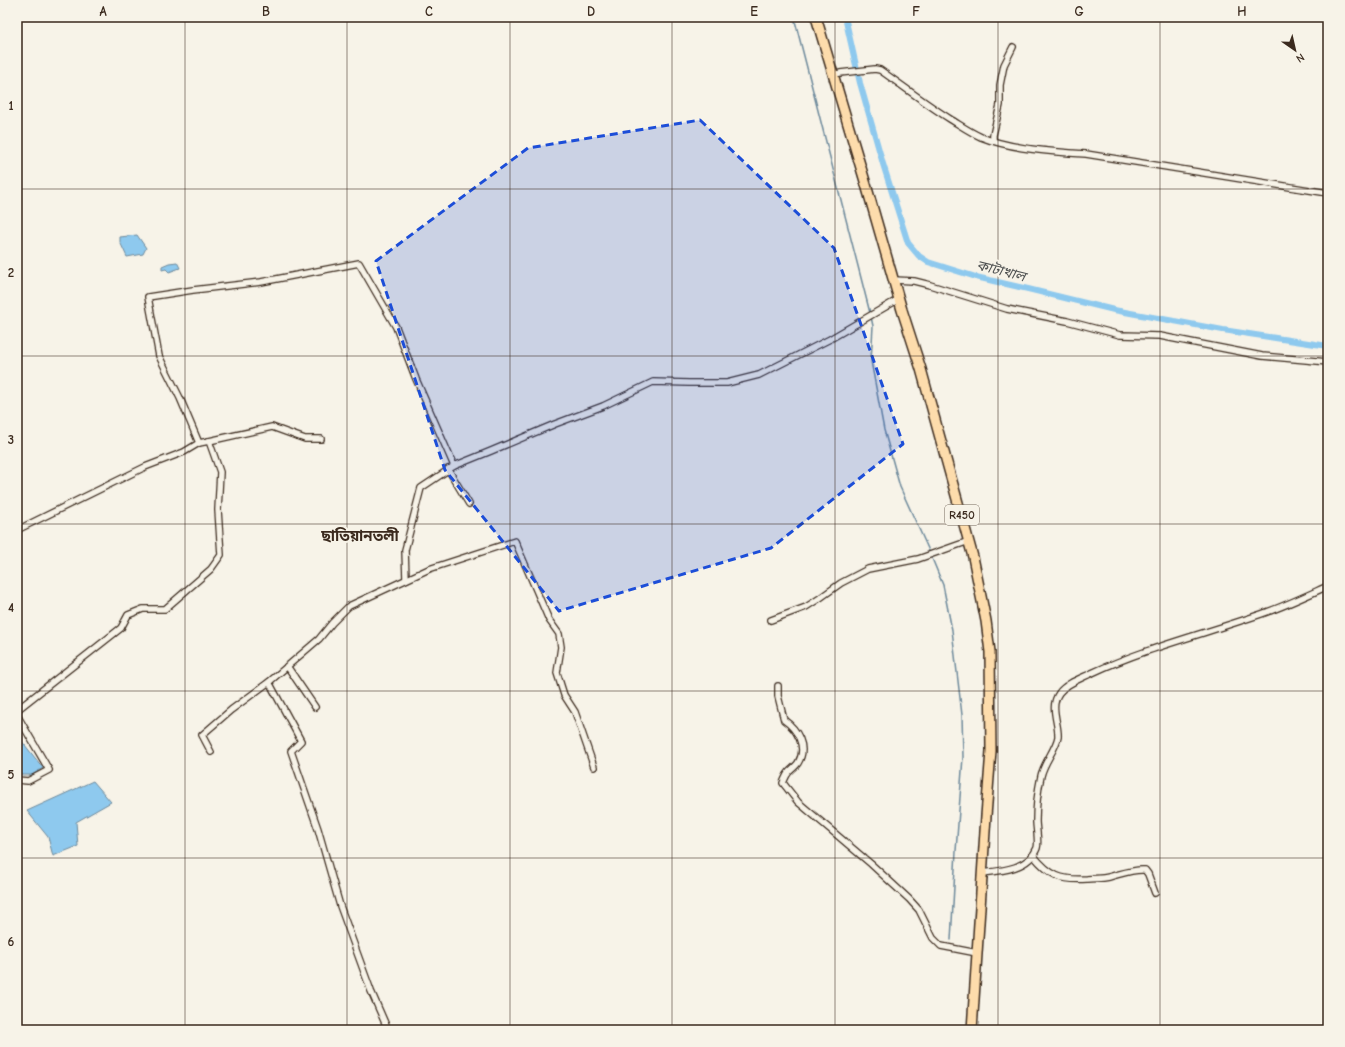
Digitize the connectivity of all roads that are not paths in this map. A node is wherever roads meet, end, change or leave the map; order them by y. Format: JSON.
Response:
{"nodes":[{"id":1,"x":816,"y":17,"type":"edge"},
{"id":2,"x":1013,"y":47,"type":"dead end"},
{"id":3,"x":837,"y":74,"type":"junction"},
{"id":4,"x":993,"y":141,"type":"junction"},
{"id":5,"x":1328,"y":193,"type":"edge"},
{"id":6,"x":894,"y":280,"type":"junction"},
{"id":7,"x":899,"y":299,"type":"junction"},
{"id":8,"x":1328,"y":362,"type":"edge"},
{"id":9,"x":321,"y":439,"type":"dead end"},
{"id":10,"x":209,"y":441,"type":"junction"},
{"id":11,"x":199,"y":443,"type":"junction"},
{"id":12,"x":454,"y":466,"type":"junction"},
{"id":13,"x":448,"y":469,"type":"junction"},
{"id":14,"x":469,"y":504,"type":"dead end"},
{"id":15,"x":17,"y":530,"type":"edge"},
{"id":16,"x":969,"y":541,"type":"junction"},
{"id":17,"x":406,"y":580,"type":"junction"},
{"id":18,"x":1328,"y":586,"type":"edge"},
{"id":19,"x":771,"y":620,"type":"dead end"},
{"id":20,"x":287,"y":666,"type":"junction"},
{"id":21,"x":268,"y":682,"type":"junction"},
{"id":22,"x":778,"y":686,"type":"dead end"},
{"id":23,"x":315,"y":707,"type":"dead end"},
{"id":24,"x":17,"y":710,"type":"edge"},
{"id":25,"x":17,"y":715,"type":"edge"},
{"id":26,"x":211,"y":752,"type":"dead end"},
{"id":27,"x":594,"y":767,"type":"dead end"},
{"id":28,"x":17,"y":780,"type":"edge"},
{"id":29,"x":1033,"y":855,"type":"junction"},
{"id":30,"x":982,"y":873,"type":"junction"},
{"id":31,"x":1155,"y":893,"type":"dead end"},
{"id":32,"x":977,"y":953,"type":"junction"},
{"id":33,"x":388,"y":1030,"type":"edge"},
{"id":34,"x":972,"y":1030,"type":"edge"}],
"edges":[{"from":1,"to":3,"type":"main road","number":"R450"},
{"from":2,"to":4,"type":"street"},
{"from":3,"to":4,"type":"street"},
{"from":3,"to":6,"type":"main road","number":"R450"},
{"from":4,"to":5,"type":"street"},
{"from":6,"to":7,"type":"main road","number":"R450"},
{"from":6,"to":8,"type":"street"},
{"from":7,"to":12,"type":"street"},
{"from":7,"to":16,"type":"main road","number":"R450"},
{"from":9,"to":10,"type":"street"},
{"from":10,"to":11,"type":"street"},
{"from":10,"to":24,"type":"street"},
{"from":11,"to":12,"type":"street"},
{"from":11,"to":15,"type":"street"},
{"from":12,"to":13,"type":"street"},
{"from":13,"to":14,"type":"street"},
{"from":13,"to":17,"type":"street"},
{"from":16,"to":19,"type":"street"},
{"from":16,"to":30,"type":"main road","number":"R450"},
{"from":17,"to":20,"type":"street"},
{"from":17,"to":27,"type":"street"},
{"from":18,"to":29,"type":"street"},
{"from":20,"to":21,"type":"street"},
{"from":20,"to":23,"type":"street"},
{"from":21,"to":26,"type":"street"},
{"from":21,"to":33,"type":"street"},
{"from":22,"to":32,"type":"street"},
{"from":25,"to":28,"type":"street"},
{"from":29,"to":30,"type":"street"},
{"from":29,"to":31,"type":"street"},
{"from":30,"to":32,"type":"main road","number":"R450"},
{"from":32,"to":34,"type":"main road","number":"R450"}]}
